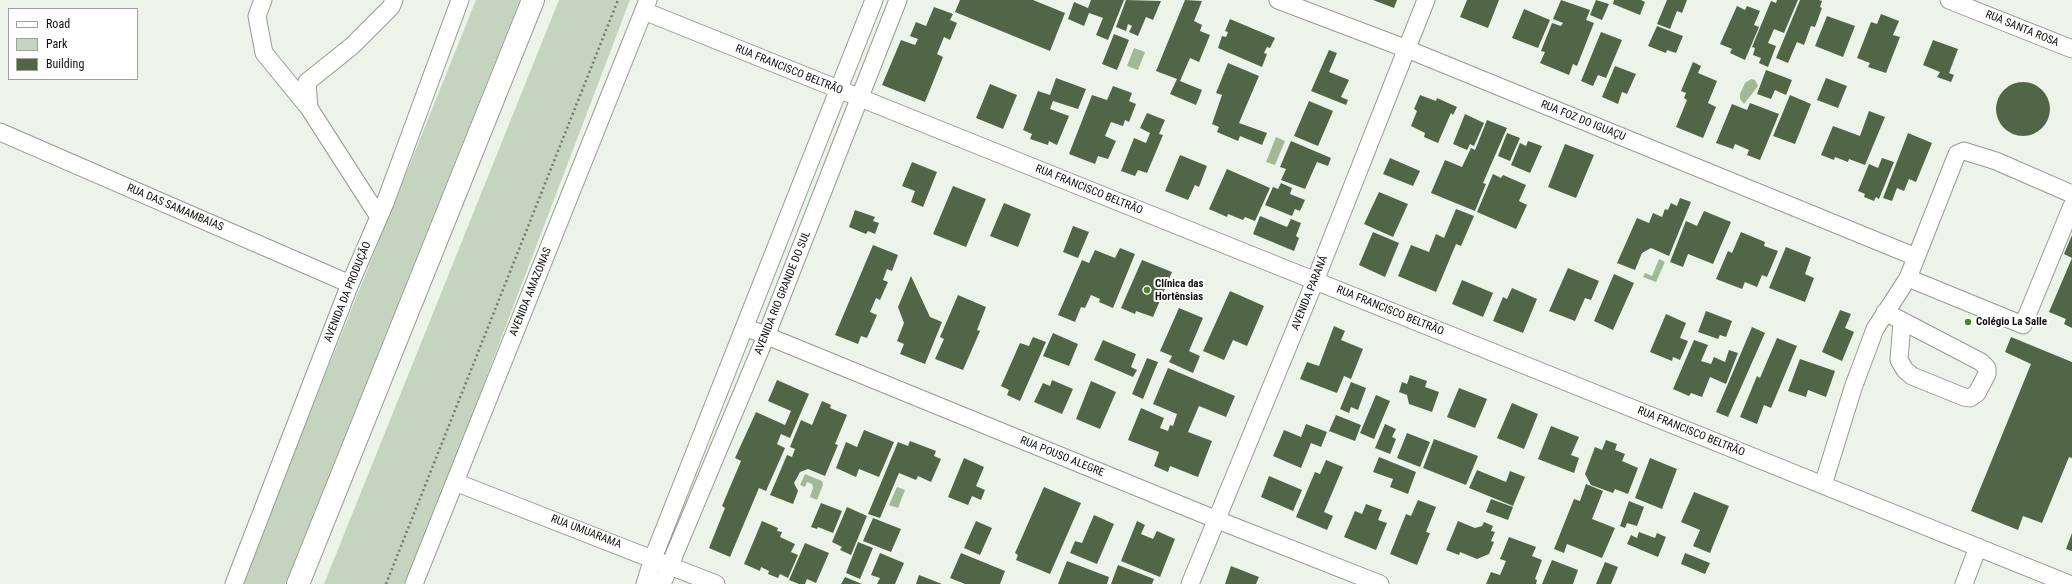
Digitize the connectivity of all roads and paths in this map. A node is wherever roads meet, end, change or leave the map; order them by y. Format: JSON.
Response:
{"nodes":[{"id":1,"x":263,"y":0,"type":"edge"},
{"id":2,"x":394,"y":0,"type":"edge"},
{"id":3,"x":460,"y":0,"type":"edge"},
{"id":4,"x":533,"y":0,"type":"edge"},
{"id":5,"x":618,"y":0,"type":"edge"},
{"id":6,"x":874,"y":0,"type":"edge"},
{"id":7,"x":898,"y":0,"type":"edge"},
{"id":8,"x":1278,"y":0,"type":"edge"},
{"id":9,"x":1426,"y":0,"type":"edge"},
{"id":10,"x":1950,"y":0,"type":"edge"},
{"id":11,"x":646,"y":6,"type":"edge"},
{"id":12,"x":1408,"y":49,"type":"junction"},
{"id":13,"x":2072,"y":49,"type":"edge"},
{"id":14,"x":839,"y":90,"type":"junction"},
{"id":15,"x":860,"y":98,"type":"junction"},
{"id":16,"x":309,"y":108,"type":"junction"},
{"id":17,"x":0,"y":132,"type":"edge"},
{"id":18,"x":2072,"y":194,"type":"edge"},
{"id":19,"x":2072,"y":206,"type":"edge"},
{"id":20,"x":379,"y":217,"type":"junction"},
{"id":21,"x":1916,"y":258,"type":"junction"},
{"id":22,"x":1908,"y":278,"type":"junction"},
{"id":23,"x":1315,"y":281,"type":"junction"},
{"id":24,"x":350,"y":284,"type":"junction"},
{"id":25,"x":1885,"y":312,"type":"junction"},
{"id":26,"x":1902,"y":322,"type":"junction"},
{"id":27,"x":745,"y":327,"type":"junction"},
{"id":28,"x":766,"y":336,"type":"junction"},
{"id":29,"x":455,"y":482,"type":"junction"},
{"id":30,"x":1823,"y":485,"type":"junction"},
{"id":31,"x":1215,"y":519,"type":"junction"},
{"id":32,"x":1978,"y":547,"type":"junction"},
{"id":33,"x":653,"y":558,"type":"junction"},
{"id":34,"x":671,"y":566,"type":"junction"},
{"id":35,"x":234,"y":584,"type":"edge"},
{"id":36,"x":298,"y":584,"type":"edge"},
{"id":37,"x":386,"y":584,"type":"edge"},
{"id":38,"x":414,"y":584,"type":"edge"},
{"id":39,"x":645,"y":584,"type":"edge"},
{"id":40,"x":662,"y":584,"type":"edge"},
{"id":41,"x":716,"y":584,"type":"edge"},
{"id":42,"x":1190,"y":584,"type":"edge"},
{"id":43,"x":1380,"y":584,"type":"edge"},
{"id":44,"x":1964,"y":584,"type":"edge"},
{"id":45,"x":2069,"y":584,"type":"edge"}],
"edges":[{"from":1,"to":16,"type":"street"},
{"from":2,"to":16,"type":"street"},
{"from":3,"to":20,"type":"street","name":"AVENIDA DA PRODUÇÃO"},
{"from":4,"to":36,"type":"highway"},
{"from":5,"to":37,"type":"path"},
{"from":6,"to":14,"type":"street","name":"AVENIDA RIO GRANDE DO SUL"},
{"from":7,"to":15,"type":"street","name":"AVENIDA RIO GRANDE DO SUL"},
{"from":8,"to":12,"type":"street","name":"RUA FOZ DO IGUAÇU"},
{"from":9,"to":12,"type":"street","name":"AVENIDA PARANÁ"},
{"from":10,"to":13,"type":"street","name":"RUA SANTA ROSA"},
{"from":11,"to":14,"type":"street","name":"RUA FRANCISCO BELTRÃO"},
{"from":11,"to":29,"type":"street","name":"AVENIDA AMAZONAS"},
{"from":12,"to":21,"type":"street","name":"RUA FOZ DO IGUAÇU"},
{"from":12,"to":23,"type":"street","name":"AVENIDA PARANÁ"},
{"from":14,"to":15,"type":"street","name":"RUA FRANCISCO BELTRÃO"},
{"from":14,"to":27,"type":"street","name":"AVENIDA RIO GRANDE DO SUL"},
{"from":15,"to":23,"type":"street","name":"RUA FRANCISCO BELTRÃO"},
{"from":15,"to":28,"type":"street","name":"AVENIDA RIO GRANDE DO SUL"},
{"from":16,"to":20,"type":"street"},
{"from":17,"to":24,"type":"street","name":"RUA DAS SAMAMBAIAS"},
{"from":18,"to":21,"type":"street"},
{"from":19,"to":22,"type":"street"},
{"from":20,"to":24,"type":"street","name":"AVENIDA DA PRODUÇÃO"},
{"from":21,"to":22,"type":"street"},
{"from":22,"to":25,"type":"street"},
{"from":23,"to":30,"type":"street","name":"RUA FRANCISCO BELTRÃO"},
{"from":23,"to":31,"type":"street","name":"AVENIDA PARANÁ"},
{"from":24,"to":35,"type":"street","name":"AVENIDA DA PRODUÇÃO"},
{"from":25,"to":26,"type":"street"},
{"from":25,"to":30,"type":"street"},
{"from":26,"to":26,"type":"street"},
{"from":27,"to":28,"type":"street","name":"RUA POUSO ALEGRE"},
{"from":27,"to":33,"type":"street","name":"AVENIDA RIO GRANDE DO SUL"},
{"from":28,"to":31,"type":"street","name":"RUA POUSO ALEGRE"},
{"from":28,"to":34,"type":"street","name":"AVENIDA RIO GRANDE DO SUL"},
{"from":29,"to":33,"type":"street","name":"RUA UMUARAMA"},
{"from":29,"to":38,"type":"street","name":"AVENIDA AMAZONAS"},
{"from":30,"to":32,"type":"street","name":"RUA FRANCISCO BELTRÃO"},
{"from":31,"to":42,"type":"street","name":"AVENIDA PARANÁ"},
{"from":31,"to":43,"type":"street","name":"RUA POUSO ALEGRE"},
{"from":32,"to":44,"type":"street"},
{"from":32,"to":45,"type":"street","name":"RUA FRANCISCO BELTRÃO"},
{"from":33,"to":34,"type":"street","name":"RUA UMUARAMA"},
{"from":33,"to":39,"type":"street","name":"AVENIDA RIO GRANDE DO SUL"},
{"from":34,"to":40,"type":"street","name":"AVENIDA RIO GRANDE DO SUL"},
{"from":34,"to":41,"type":"street","name":"RUA UMUARAMA"}]}
